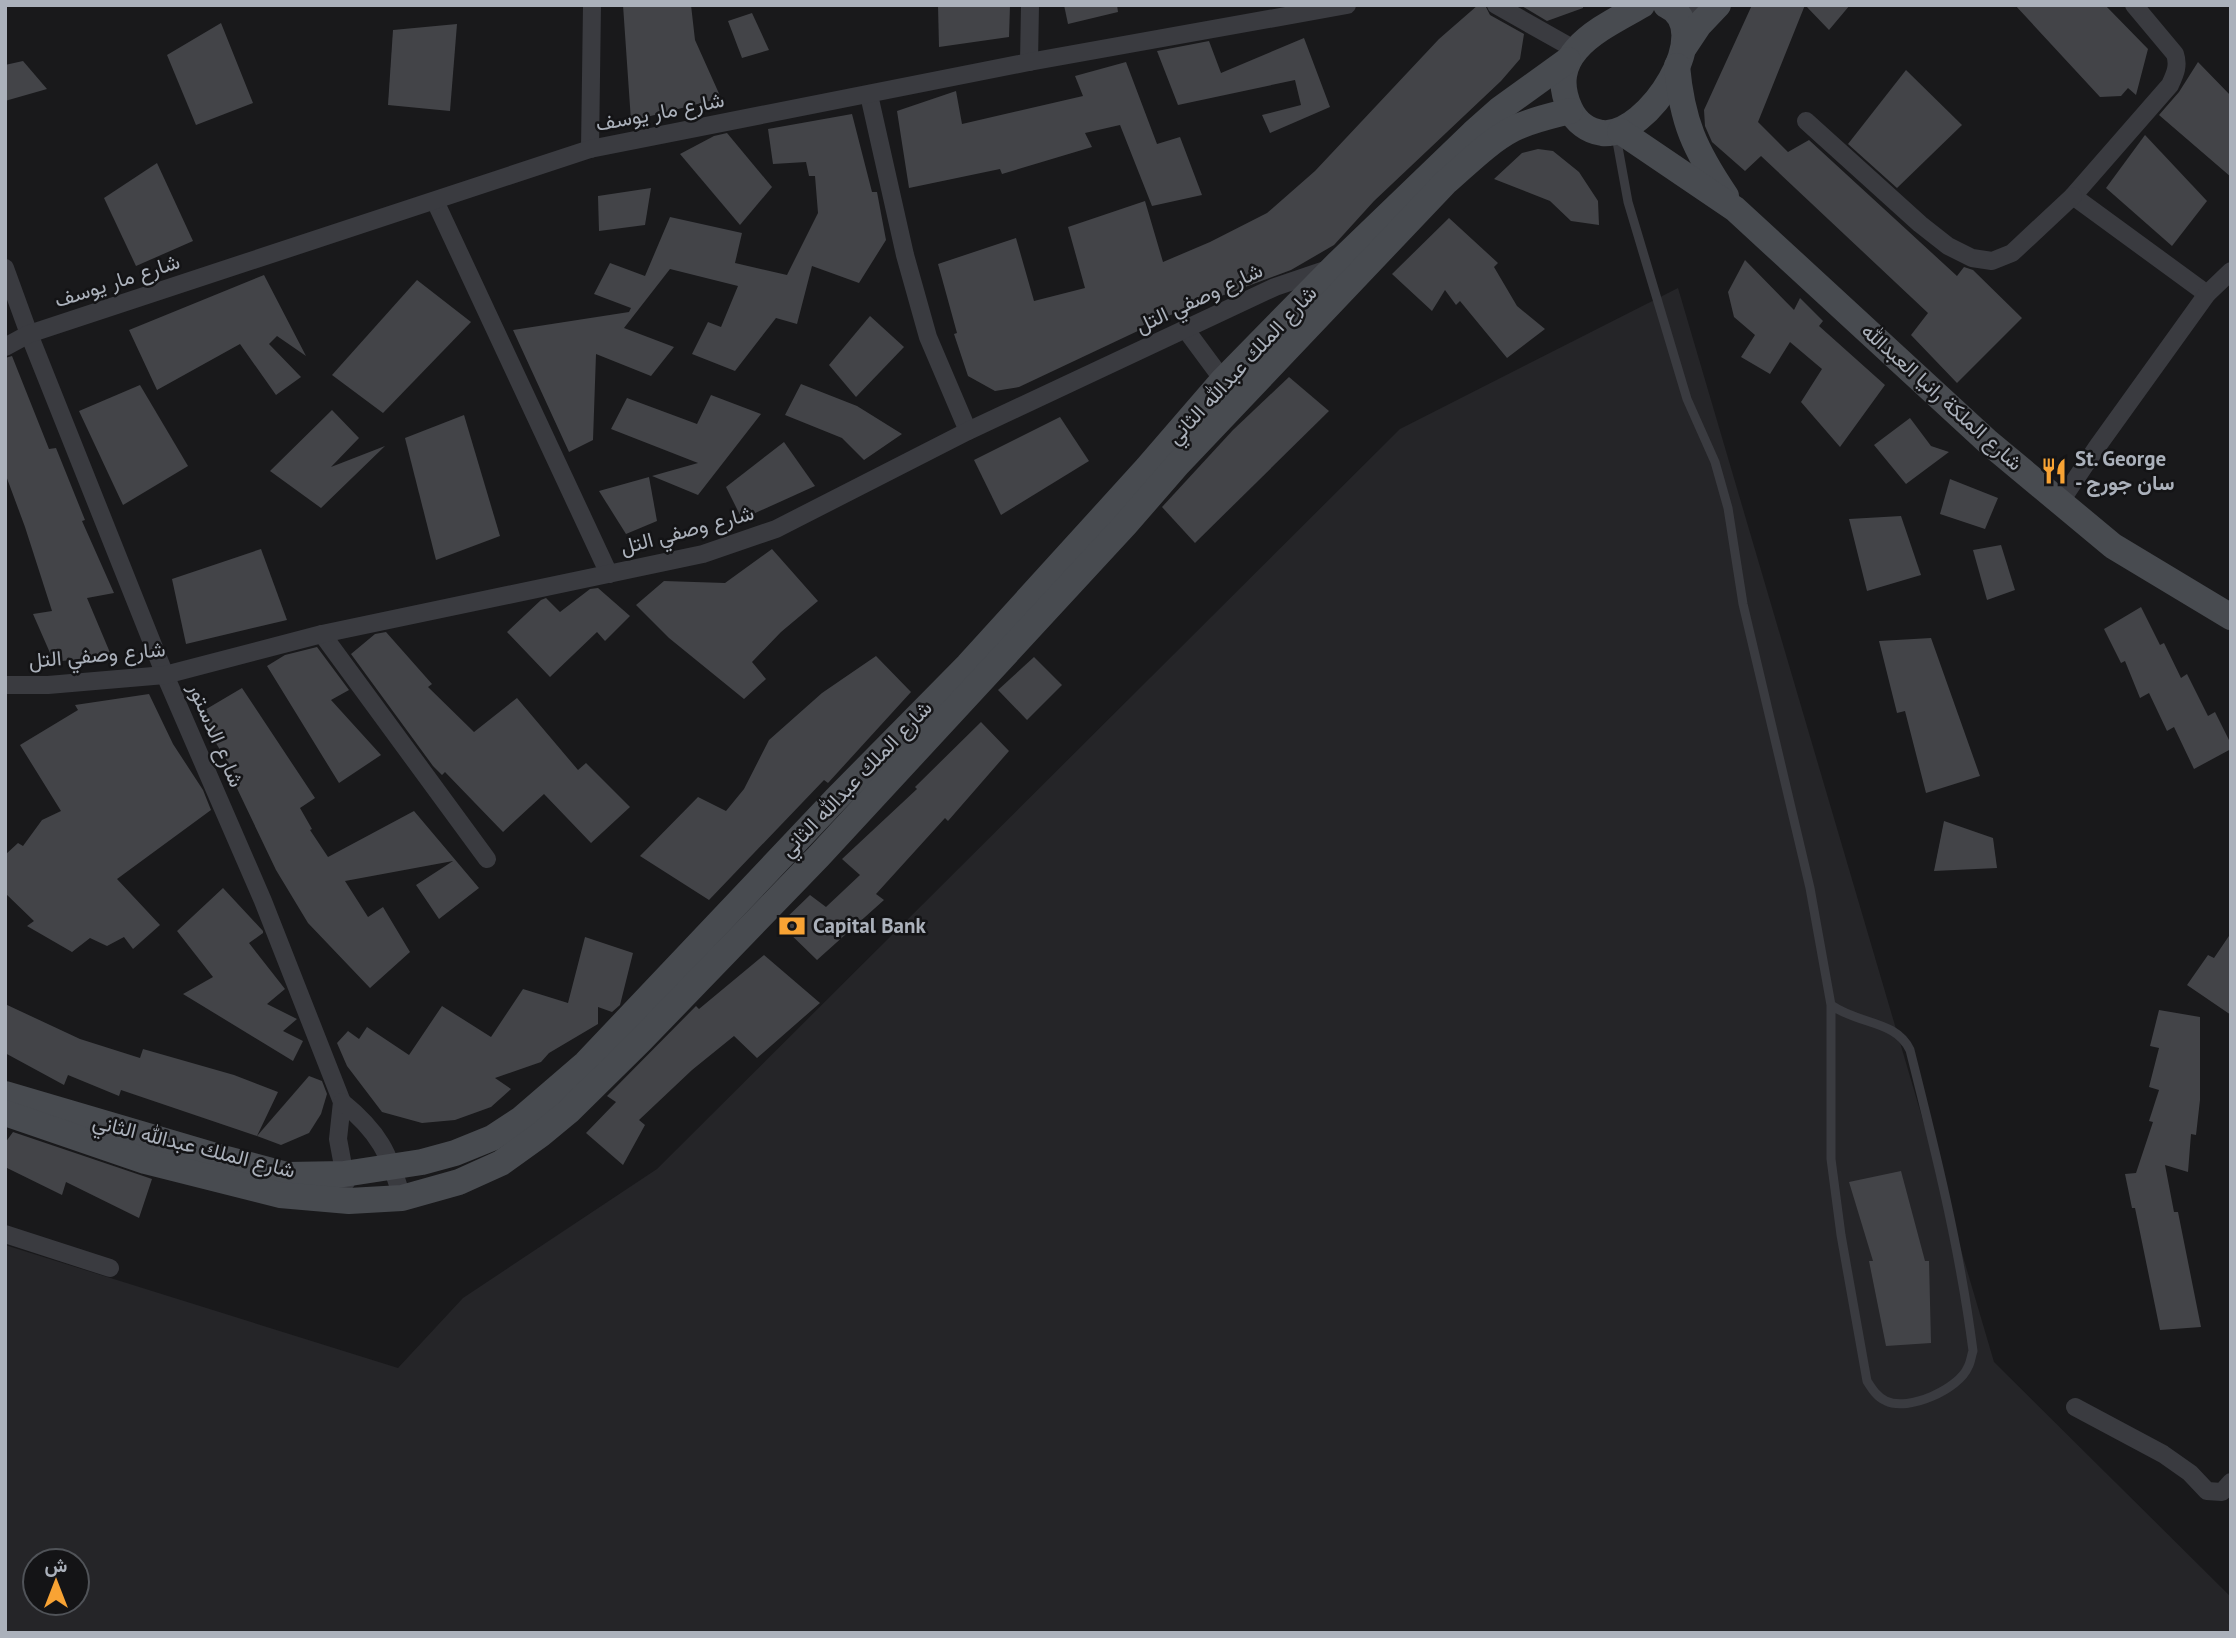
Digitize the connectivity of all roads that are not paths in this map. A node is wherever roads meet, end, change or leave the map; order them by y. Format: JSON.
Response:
{"nodes":[{"id":1,"x":592,"y":5,"type":"edge"},
{"id":2,"x":1030,"y":5,"type":"edge"},
{"id":3,"x":1347,"y":5,"type":"edge"},
{"id":4,"x":1496,"y":5,"type":"edge"},
{"id":5,"x":1642,"y":5,"type":"edge"},
{"id":6,"x":1666,"y":5,"type":"edge"},
{"id":7,"x":1718,"y":5,"type":"edge"},
{"id":8,"x":2134,"y":5,"type":"edge"},
{"id":9,"x":1685,"y":37,"type":"edge"},
{"id":10,"x":1571,"y":55,"type":"junction"},
{"id":11,"x":1029,"y":62,"type":"junction"},
{"id":12,"x":869,"y":95,"type":"junction"},
{"id":13,"x":1570,"y":111,"type":"junction"},
{"id":14,"x":1806,"y":121,"type":"dead end"},
{"id":15,"x":1618,"y":132,"type":"junction"},
{"id":16,"x":590,"y":149,"type":"junction"},
{"id":17,"x":2073,"y":196,"type":"junction"},
{"id":18,"x":435,"y":201,"type":"junction"},
{"id":19,"x":1735,"y":209,"type":"junction"},
{"id":20,"x":1334,"y":267,"type":"junction"},
{"id":21,"x":5,"y":268,"type":"edge"},
{"id":22,"x":2231,"y":271,"type":"edge"},
{"id":23,"x":2207,"y":294,"type":"junction"},
{"id":24,"x":1185,"y":330,"type":"junction"},
{"id":25,"x":29,"y":334,"type":"junction"},
{"id":26,"x":5,"y":347,"type":"edge"},
{"id":27,"x":1223,"y":380,"type":"junction"},
{"id":28,"x":968,"y":430,"type":"junction"},
{"id":29,"x":2061,"y":501,"type":"junction"},
{"id":30,"x":609,"y":574,"type":"junction"},
{"id":31,"x":2231,"y":617,"type":"edge"},
{"id":32,"x":322,"y":634,"type":"junction"},
{"id":33,"x":165,"y":675,"type":"junction"},
{"id":34,"x":5,"y":685,"type":"edge"},
{"id":35,"x":487,"y":859,"type":"dead end"},
{"id":36,"x":1831,"y":1005,"type":"junction"},
{"id":37,"x":5,"y":1094,"type":"edge"},
{"id":38,"x":342,"y":1102,"type":"junction"},
{"id":39,"x":5,"y":1113,"type":"edge"},
{"id":40,"x":394,"y":1168,"type":"junction"},
{"id":41,"x":344,"y":1174,"type":"junction"},
{"id":42,"x":402,"y":1198,"type":"junction"},
{"id":43,"x":349,"y":1201,"type":"junction"},
{"id":44,"x":5,"y":1234,"type":"edge"},
{"id":45,"x":110,"y":1268,"type":"dead end"},
{"id":46,"x":2075,"y":1407,"type":"dead end"},
{"id":47,"x":2231,"y":1482,"type":"edge"}],
"edges":[{"from":1,"to":16,"type":"street"},
{"from":2,"to":11,"type":"street"},
{"from":3,"to":11,"type":"street","name":"شارع مار يوسف"},
{"from":4,"to":10,"type":"street"},
{"from":5,"to":10,"type":"main road","name":"شارع الملك عبدالله الثاني"},
{"from":6,"to":9,"type":"main road"},
{"from":7,"to":9,"type":"main road"},
{"from":8,"to":17,"type":"street"},
{"from":9,"to":15,"type":"main road"},
{"from":9,"to":19,"type":"main road","name":"شارع الملكة رانيا العبدالله"},
{"from":10,"to":13,"type":"main road"},
{"from":10,"to":20,"type":"main road","name":"شارع الملك عبدالله الثاني"},
{"from":11,"to":12,"type":"street","name":"شارع مار يوسف"},
{"from":12,"to":16,"type":"street","name":"شارع مار يوسف"},
{"from":12,"to":28,"type":"street"},
{"from":13,"to":15,"type":"main road"},
{"from":13,"to":42,"type":"main road","name":"شارع الملك عبدالله الثاني"},
{"from":14,"to":17,"type":"street"},
{"from":15,"to":19,"type":"main road","name":"شارع الملكة رانيا العبدالله"},
{"from":15,"to":36,"type":"lane"},
{"from":16,"to":18,"type":"street","name":"شارع مار يوسف"},
{"from":17,"to":23,"type":"street"},
{"from":18,"to":25,"type":"street","name":"شارع مار يوسف"},
{"from":18,"to":30,"type":"street"},
{"from":19,"to":29,"type":"main road","name":"شارع الملكة رانيا العبدالله"},
{"from":20,"to":24,"type":"street","name":"شارع وصفي التل"},
{"from":20,"to":27,"type":"main road","name":"شارع الملك عبدالله الثاني"},
{"from":21,"to":25,"type":"street","name":"شارع الدستور"},
{"from":22,"to":23,"type":"street"},
{"from":23,"to":29,"type":"street"},
{"from":24,"to":27,"type":"street"},
{"from":24,"to":28,"type":"street","name":"شارع وصفي التل"},
{"from":25,"to":26,"type":"street","name":"شارع مار يوسف"},
{"from":25,"to":33,"type":"street","name":"شارع الدستور"},
{"from":27,"to":40,"type":"main road","name":"شارع الملك عبدالله الثاني"},
{"from":28,"to":30,"type":"street","name":"شارع وصفي التل"},
{"from":29,"to":31,"type":"main road","name":"شارع الملكة رانيا العبدالله"},
{"from":30,"to":32,"type":"street","name":"شارع وصفي التل"},
{"from":32,"to":33,"type":"street","name":"شارع وصفي التل"},
{"from":32,"to":35,"type":"street"},
{"from":33,"to":34,"type":"street","name":"شارع وصفي التل"},
{"from":33,"to":38,"type":"street","name":"شارع الدستور"},
{"from":36,"to":36,"type":"lane"},
{"from":37,"to":41,"type":"main road","name":"شارع الملك عبدالله الثاني"},
{"from":38,"to":40,"type":"street","name":"شارع الدستور"},
{"from":38,"to":41,"type":"street","name":"شارع الدستور"},
{"from":39,"to":43,"type":"main road","name":"شارع الملك عبدالله الثاني"},
{"from":40,"to":41,"type":"main road","name":"شارع الملك عبدالله الثاني"},
{"from":40,"to":42,"type":"street","name":"شارع الدستور"},
{"from":41,"to":43,"type":"street","name":"شارع الدستور"},
{"from":42,"to":43,"type":"main road","name":"شارع الملك عبدالله الثاني"},
{"from":44,"to":45,"type":"street"},
{"from":46,"to":47,"type":"street"}]}
